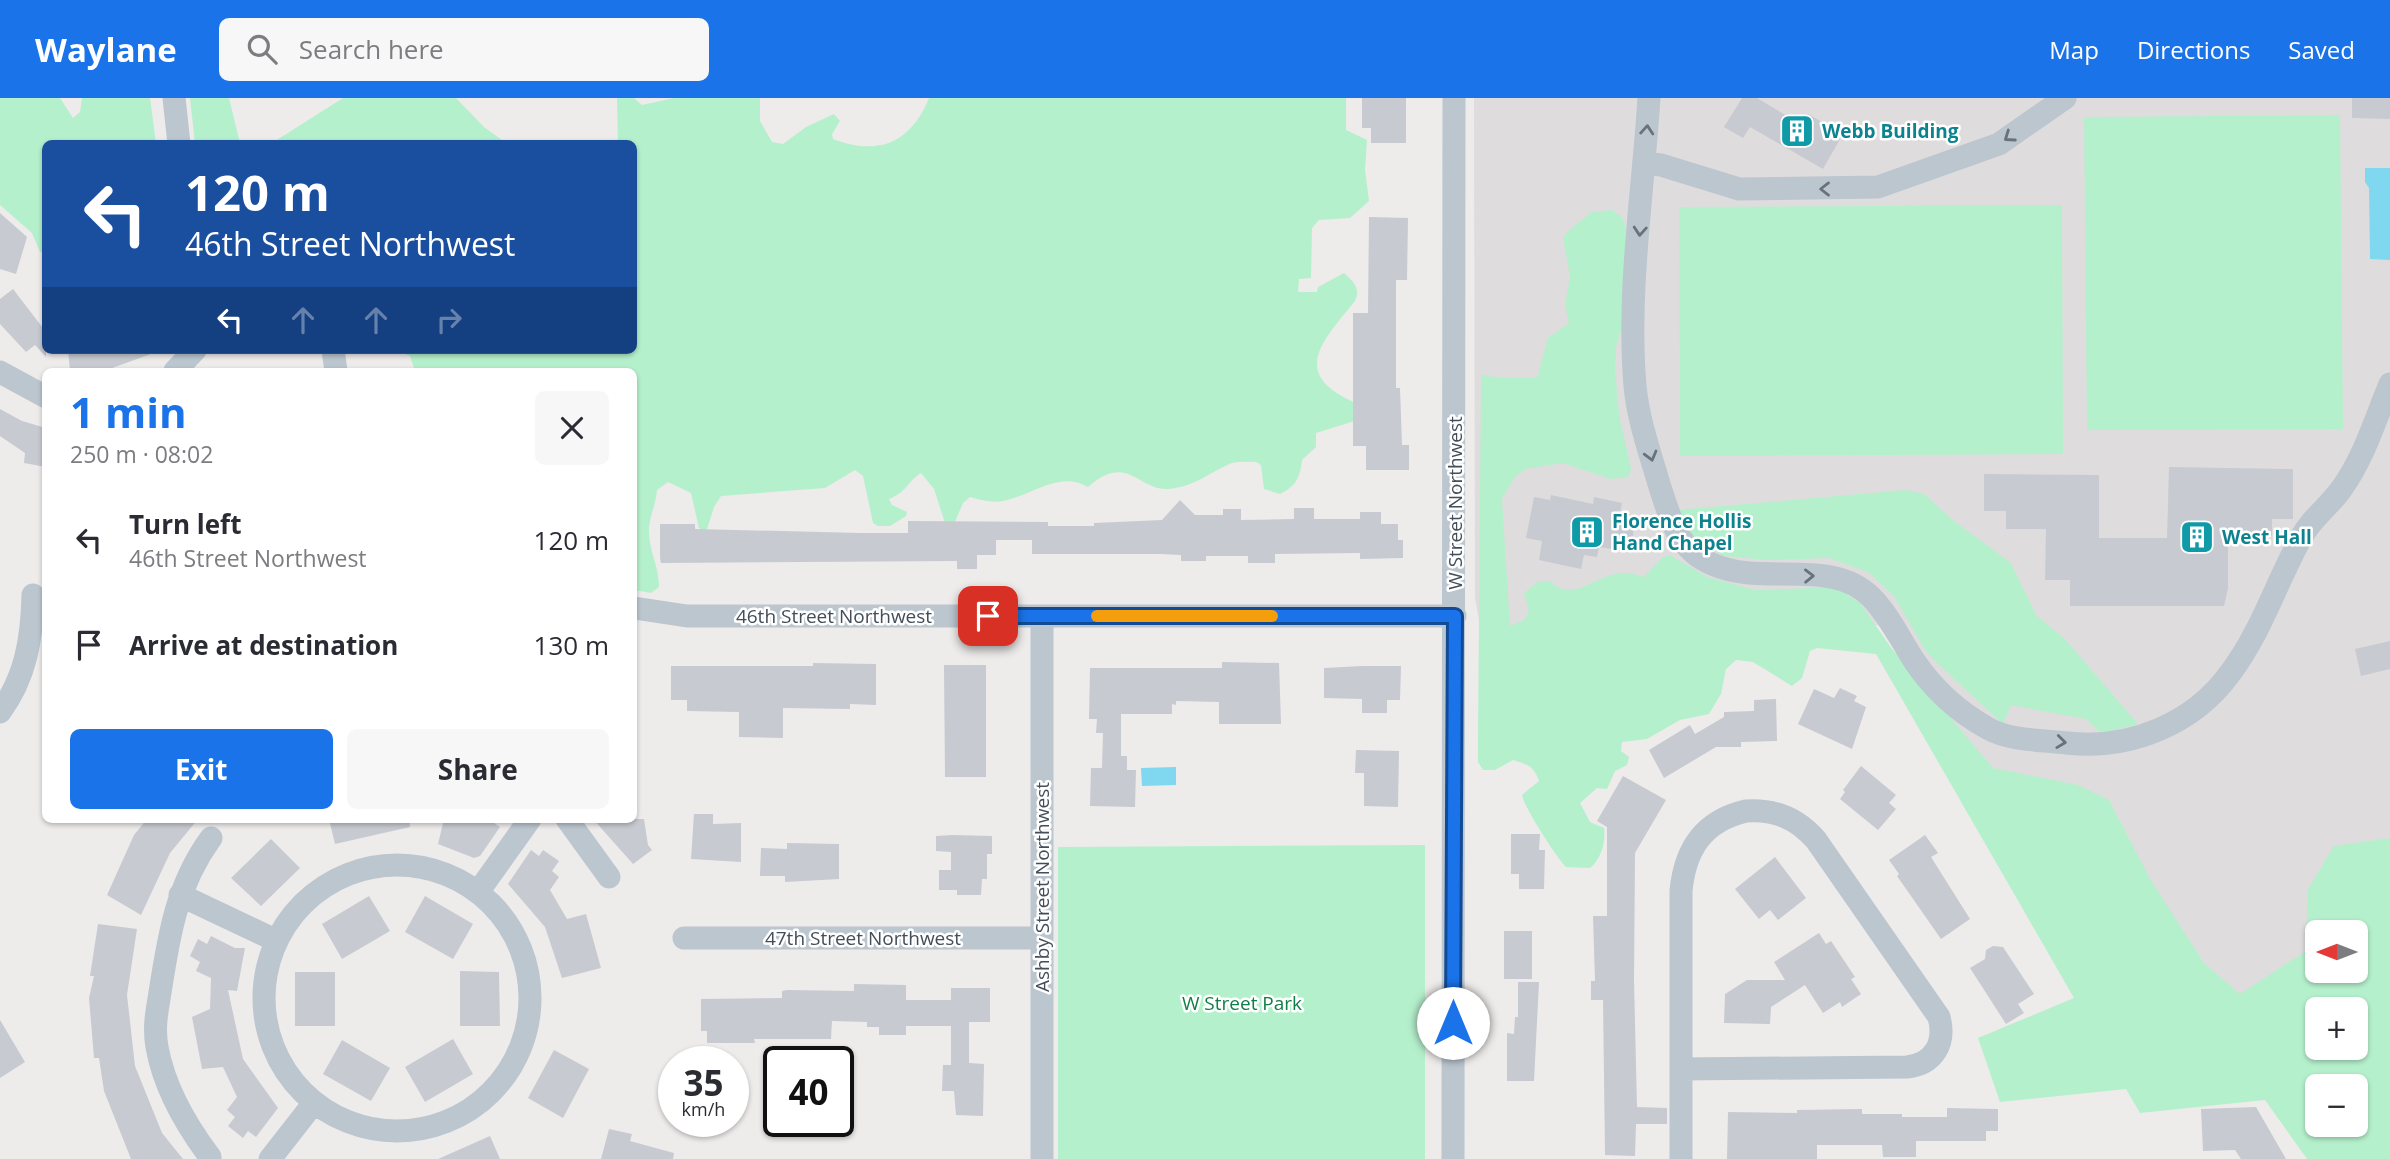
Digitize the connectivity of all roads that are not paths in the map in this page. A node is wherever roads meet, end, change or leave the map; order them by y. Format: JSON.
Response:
{"nodes":[{"id":1,"x":174,"y":98,"type":"edge"},
{"id":2,"x":1454,"y":98,"type":"edge"},
{"id":3,"x":1649,"y":98,"type":"edge"},
{"id":4,"x":2065,"y":98,"type":"edge"},
{"id":5,"x":179,"y":140,"type":"edge"},
{"id":6,"x":1644,"y":163,"type":"junction"},
{"id":7,"x":191,"y":354,"type":"edge"},
{"id":8,"x":178,"y":368,"type":"edge"},
{"id":9,"x":0,"y":372,"type":"edge"},
{"id":10,"x":2390,"y":383,"type":"edge"},
{"id":11,"x":42,"y":395,"type":"edge"},
{"id":12,"x":33,"y":595,"type":"dead end"},
{"id":13,"x":637,"y":608,"type":"edge"},
{"id":14,"x":1042,"y":616,"type":"junction"},
{"id":15,"x":1455,"y":616,"type":"junction"},
{"id":16,"x":0,"y":712,"type":"edge"},
{"id":17,"x":527,"y":823,"type":"edge"},
{"id":18,"x":569,"y":823,"type":"edge"},
{"id":19,"x":211,"y":838,"type":"dead end"},
{"id":20,"x":609,"y":877,"type":"dead end"},
{"id":21,"x":478,"y":892,"type":"junction"},
{"id":22,"x":180,"y":895,"type":"junction"},
{"id":23,"x":684,"y":938,"type":"dead end"},
{"id":24,"x":1042,"y":938,"type":"junction"},
{"id":25,"x":277,"y":941,"type":"junction"},
{"id":26,"x":1681,"y":1069,"type":"junction"},
{"id":27,"x":313,"y":1104,"type":"junction"},
{"id":28,"x":210,"y":1157,"type":"edge"},
{"id":29,"x":270,"y":1159,"type":"edge"},
{"id":30,"x":1042,"y":1159,"type":"edge"},
{"id":31,"x":1453,"y":1159,"type":"edge"},
{"id":32,"x":1682,"y":1159,"type":"edge"}],
"edges":[{"from":1,"to":5,"type":"street"},
{"from":2,"to":15,"type":"street","name":"W Street Northwest"},
{"from":6,"to":3,"type":"street","one_way":true},
{"from":4,"to":6,"type":"street","one_way":true},
{"from":6,"to":10,"type":"street","one_way":true},
{"from":7,"to":8,"type":"street"},
{"from":9,"to":11,"type":"street"},
{"from":12,"to":16,"type":"street"},
{"from":13,"to":14,"type":"street","name":"46th Street Northwest"},
{"from":14,"to":15,"type":"street","name":"46th Street Northwest"},
{"from":14,"to":24,"type":"street","name":"Ashby Street Northwest"},
{"from":15,"to":31,"type":"street","name":"W Street Northwest"},
{"from":17,"to":21,"type":"street"},
{"from":18,"to":20,"type":"street"},
{"from":19,"to":22,"type":"street"},
{"from":21,"to":25,"type":"street"},
{"from":21,"to":27,"type":"street"},
{"from":22,"to":25,"type":"street"},
{"from":22,"to":28,"type":"street"},
{"from":23,"to":24,"type":"street","name":"47th Street Northwest"},
{"from":24,"to":30,"type":"street","name":"Ashby Street Northwest"},
{"from":25,"to":27,"type":"street"},
{"from":26,"to":26,"type":"street"},
{"from":26,"to":32,"type":"street"},
{"from":27,"to":29,"type":"street"}]}
